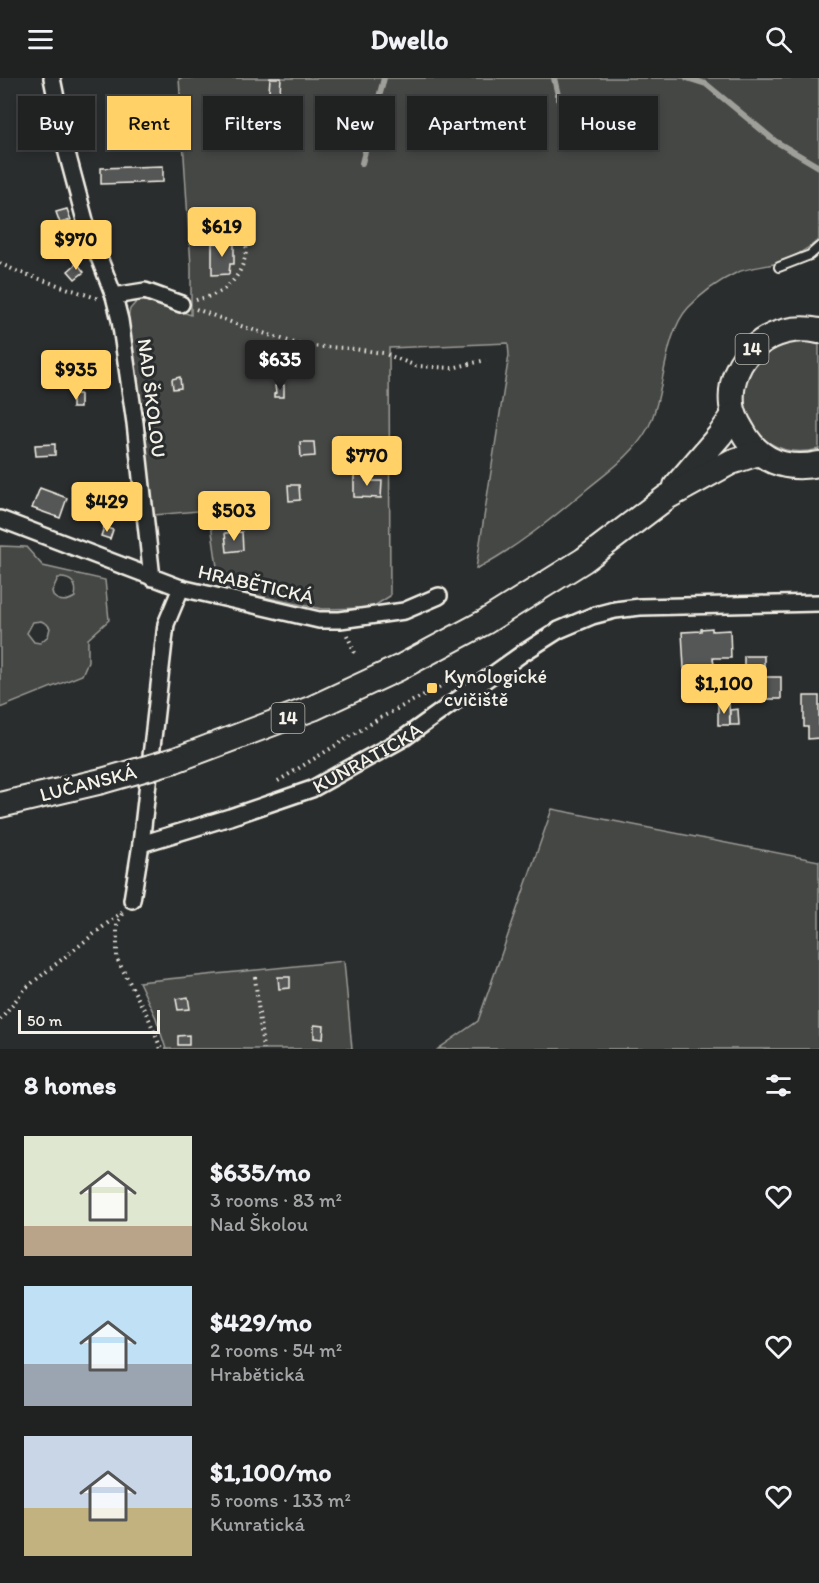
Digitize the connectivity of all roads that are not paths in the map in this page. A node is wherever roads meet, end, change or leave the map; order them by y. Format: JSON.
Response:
{"nodes":[{"id":1,"x":52,"y":78,"type":"edge"},
{"id":2,"x":819,"y":247,"type":"edge"},
{"id":3,"x":779,"y":267,"type":"dead end"},
{"id":4,"x":115,"y":301,"type":"junction"},
{"id":5,"x":181,"y":304,"type":"road end"},
{"id":6,"x":819,"y":323,"type":"edge"},
{"id":7,"x":807,"y":330,"type":"edge"},
{"id":8,"x":734,"y":415,"type":"junction"},
{"id":9,"x":758,"y":453,"type":"junction"},
{"id":10,"x":819,"y":464,"type":"edge"},
{"id":11,"x":667,"y":497,"type":"junction"},
{"id":12,"x":0,"y":519,"type":"edge"},
{"id":13,"x":152,"y":578,"type":"junction"},
{"id":14,"x":181,"y":588,"type":"junction"},
{"id":15,"x":439,"y":596,"type":"dead end"},
{"id":16,"x":819,"y":603,"type":"edge"},
{"id":17,"x":0,"y":805,"type":"edge"},
{"id":18,"x":141,"y":844,"type":"junction"},
{"id":19,"x":132,"y":900,"type":"dead end"}],
"edges":[{"from":1,"to":4,"type":"street","name":"NAD ŠKOLOU"},
{"from":2,"to":3,"type":"lane"},
{"from":4,"to":5,"type":"street"},
{"from":4,"to":13,"type":"street","name":"NAD ŠKOLOU"},
{"from":6,"to":7,"type":"main road","number":"14"},
{"from":7,"to":8,"type":"main road","number":"14"},
{"from":8,"to":9,"type":"main road","number":"14"},
{"from":8,"to":11,"type":"main road","number":"14"},
{"from":9,"to":10,"type":"main road"},
{"from":9,"to":11,"type":"main road","number":"14"},
{"from":11,"to":17,"type":"main road","name":"LUČANSKÁ","number":"14","bridge":true},
{"from":12,"to":13,"type":"street","name":"HRABĚTICKÁ"},
{"from":13,"to":14,"type":"street","name":"HRABĚTICKÁ"},
{"from":14,"to":15,"type":"street","name":"HRABĚTICKÁ"},
{"from":14,"to":18,"type":"street"},
{"from":16,"to":18,"type":"street","name":"KUNRATICKÁ"},
{"from":18,"to":19,"type":"street"}]}
